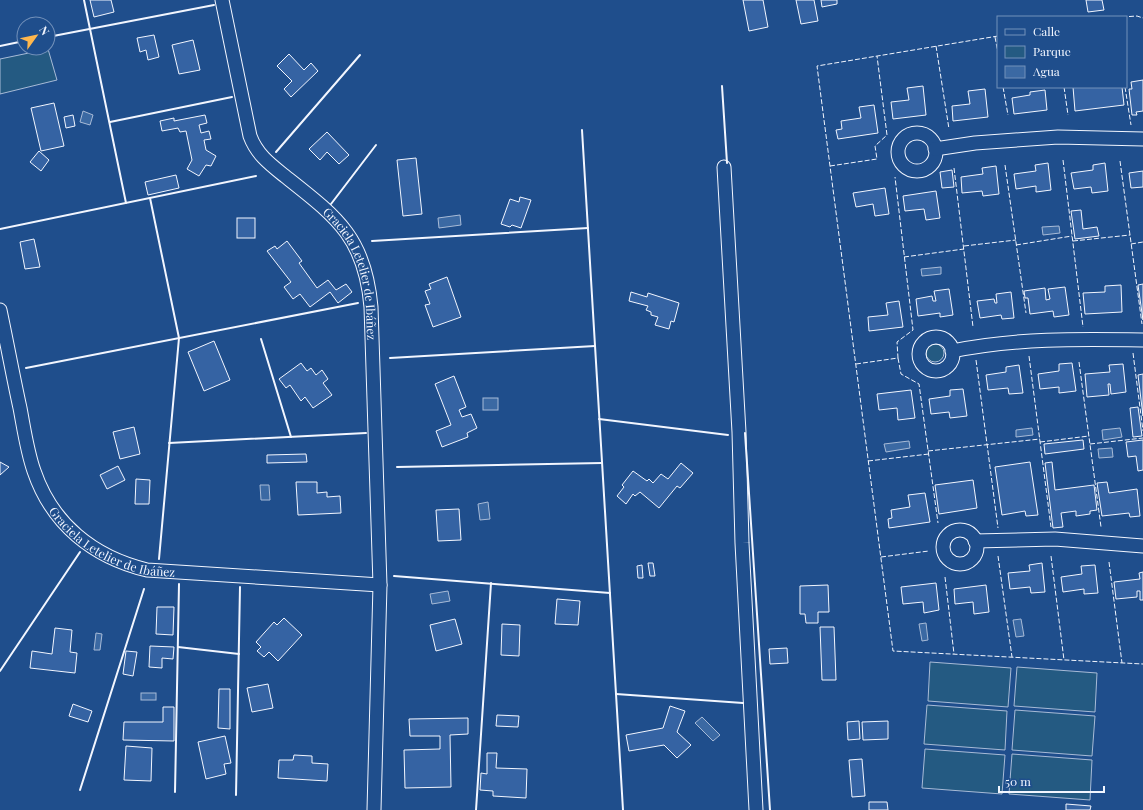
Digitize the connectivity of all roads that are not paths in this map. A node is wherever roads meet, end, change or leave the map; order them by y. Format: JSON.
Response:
{"nodes":[{"id":1,"x":222,"y":0,"type":"edge"},
{"id":2,"x":1143,"y":139,"type":"edge"},
{"id":3,"x":935,"y":149,"type":"dead end"},
{"id":4,"x":724,"y":167,"type":"dead end"},
{"id":5,"x":0,"y":310,"type":"edge"},
{"id":6,"x":1143,"y":340,"type":"edge"},
{"id":7,"x":952,"y":351,"type":"dead end"},
{"id":8,"x":975,"y":541,"type":"dead end"},
{"id":9,"x":1143,"y":546,"type":"edge"},
{"id":10,"x":380,"y":585,"type":"junction"},
{"id":11,"x":374,"y":810,"type":"edge"},
{"id":12,"x":756,"y":810,"type":"edge"}],
"edges":[{"from":1,"to":10,"type":"street","name":"Graciela Letelier de Ibáñez"},
{"from":2,"to":3,"type":"street"},
{"from":4,"to":12,"type":"street"},
{"from":5,"to":10,"type":"street","name":"Graciela Letelier de Ibáñez"},
{"from":6,"to":7,"type":"street"},
{"from":8,"to":9,"type":"street"},
{"from":10,"to":11,"type":"street","name":"Graciela Letelier de Ibáñez"}]}
